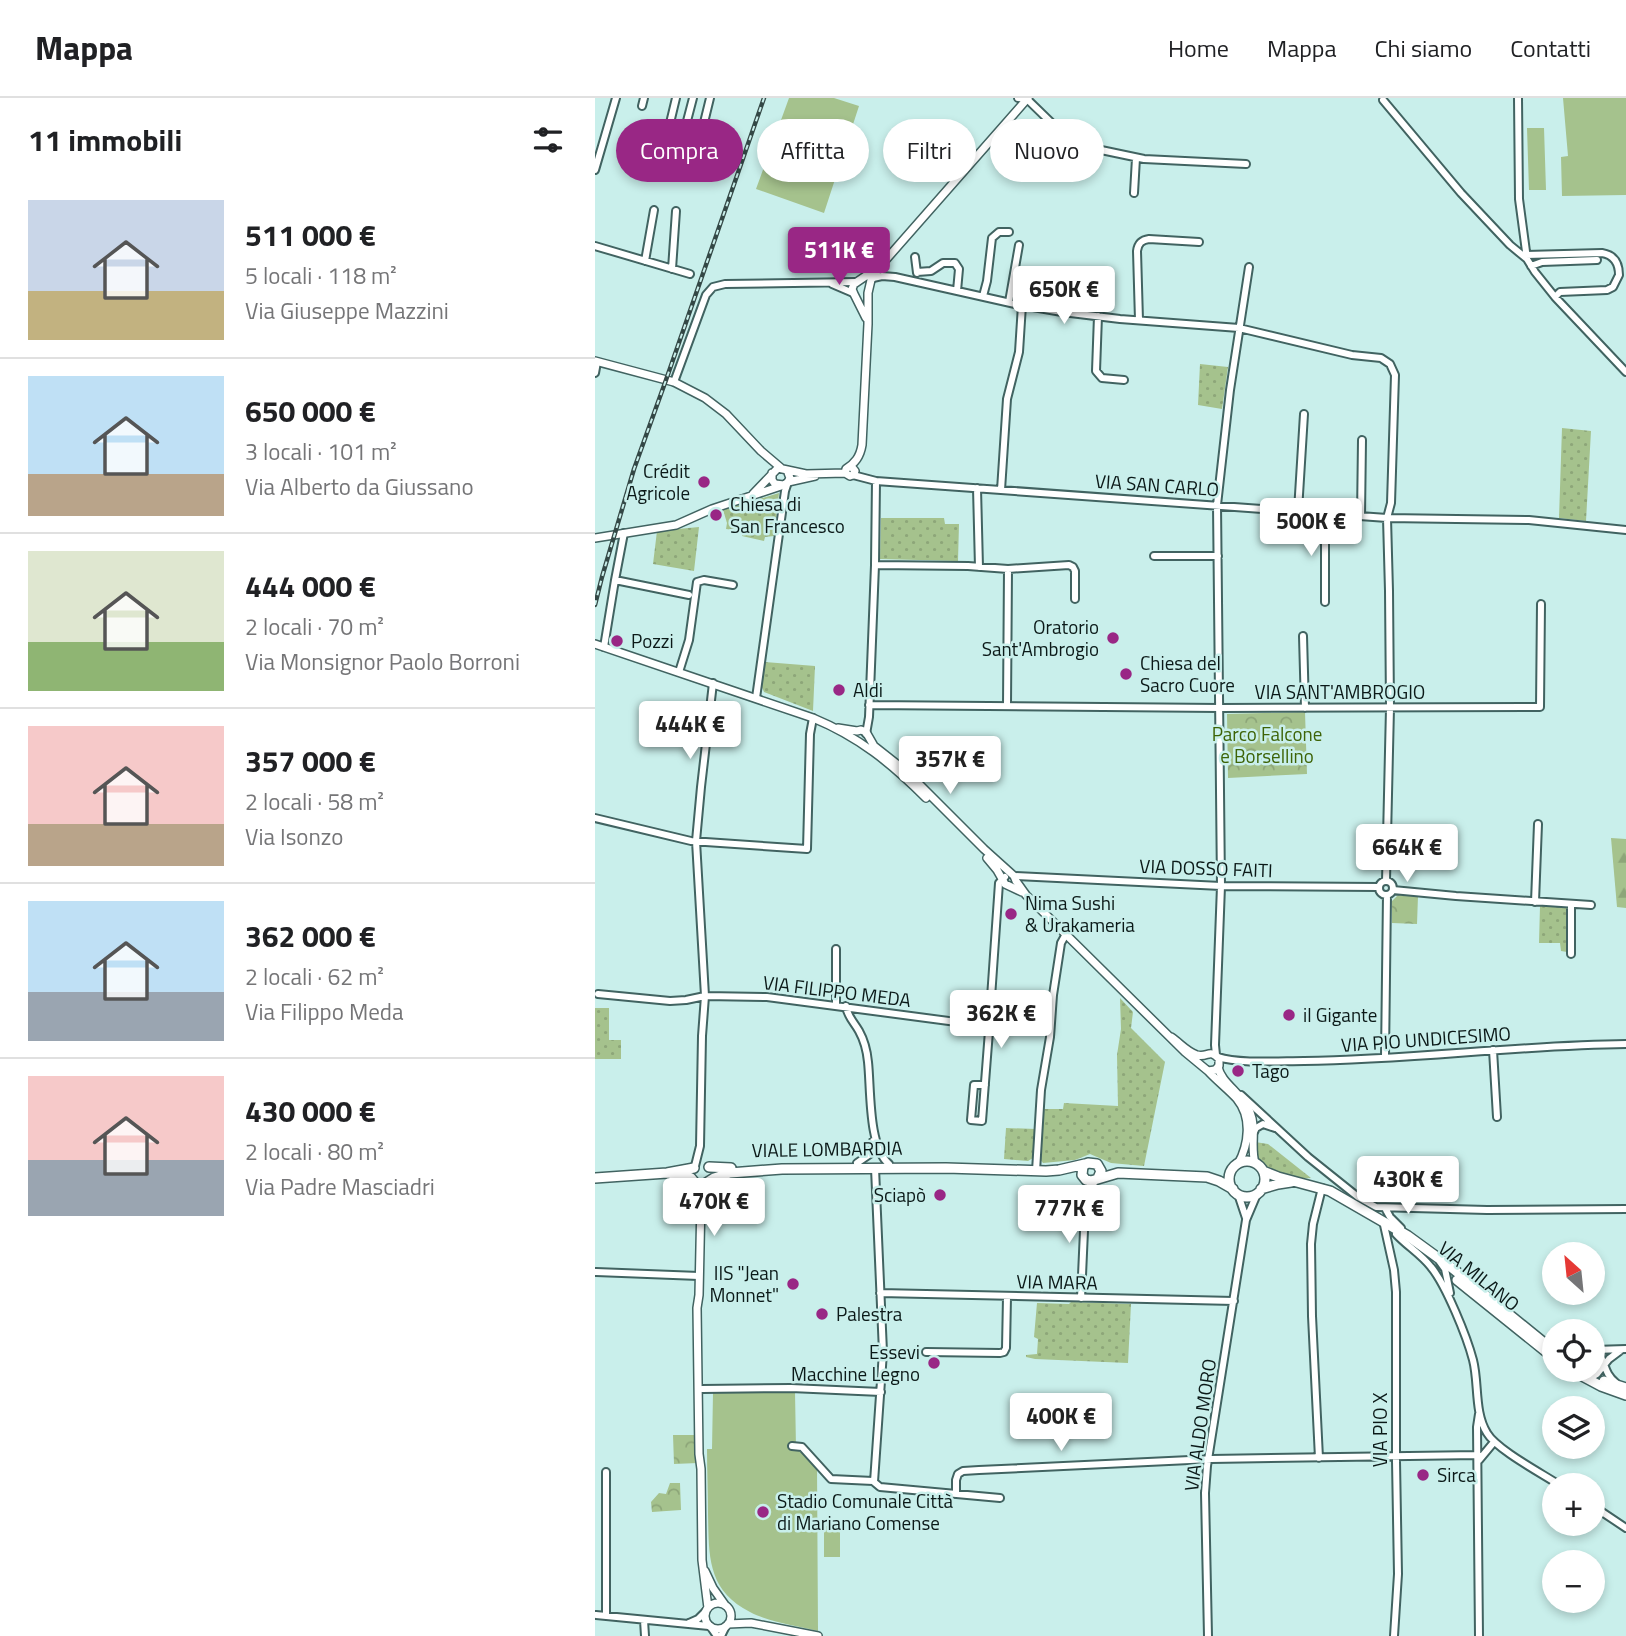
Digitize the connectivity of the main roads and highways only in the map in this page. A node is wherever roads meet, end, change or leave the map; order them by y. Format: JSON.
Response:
{"nodes":[{"id":1,"x":1086,"y":1164,"type":"junction"},
{"id":2,"x":708,"y":1166,"type":"junction"},
{"id":3,"x":1235,"y":1166,"type":"junction"},
{"id":4,"x":694,"y":1167,"type":"junction"},
{"id":5,"x":1099,"y":1167,"type":"junction"},
{"id":6,"x":946,"y":1168,"type":"junction"},
{"id":7,"x":1059,"y":1170,"type":"junction"},
{"id":8,"x":1263,"y":1171,"type":"junction"},
{"id":9,"x":667,"y":1173,"type":"junction"},
{"id":10,"x":1118,"y":1173,"type":"junction"},
{"id":11,"x":1207,"y":1177,"type":"junction"},
{"id":12,"x":595,"y":1178,"type":"edge"},
{"id":13,"x":1090,"y":1178,"type":"junction"},
{"id":14,"x":701,"y":1182,"type":"junction"},
{"id":15,"x":1296,"y":1182,"type":"junction"},
{"id":16,"x":1236,"y":1192,"type":"junction"},
{"id":17,"x":1259,"y":1192,"type":"junction"},
{"id":18,"x":1366,"y":1212,"type":"junction"},
{"id":19,"x":1542,"y":1340,"type":"edge"},
{"id":20,"x":1542,"y":1348,"type":"edge"},
{"id":21,"x":1605,"y":1381,"type":"edge"},
{"id":22,"x":1594,"y":1382,"type":"edge"},
{"id":23,"x":1625,"y":1390,"type":"edge"}],
"edges":[{"from":1,"to":5,"type":"main road"},
{"from":1,"to":7,"type":"main road"},
{"from":1,"to":13,"type":"main road"},
{"from":2,"to":4,"type":"main road"},
{"from":2,"to":6,"type":"main road","name":"VIALE LOMBARDIA"},
{"from":2,"to":14,"type":"main road"},
{"from":3,"to":8,"type":"main road"},
{"from":3,"to":11,"type":"main road"},
{"from":3,"to":16,"type":"main road"},
{"from":4,"to":9,"type":"main road","name":"VIALE LOMBARDIA"},
{"from":4,"to":14,"type":"main road"},
{"from":5,"to":10,"type":"main road"},
{"from":5,"to":13,"type":"main road"},
{"from":6,"to":7,"type":"main road","name":"VIALE LOMBARDIA"},
{"from":6,"to":14,"type":"main road","name":"VIALE LOMBARDIA"},
{"from":7,"to":13,"type":"main road"},
{"from":8,"to":15,"type":"main road"},
{"from":8,"to":17,"type":"main road"},
{"from":9,"to":12,"type":"main road","name":"VIALE LOMBARDIA"},
{"from":9,"to":14,"type":"main road","name":"VIALE LOMBARDIA"},
{"from":10,"to":11,"type":"main road"},
{"from":10,"to":13,"type":"main road"},
{"from":11,"to":16,"type":"main road"},
{"from":15,"to":17,"type":"main road"},
{"from":15,"to":18,"type":"main road"},
{"from":16,"to":17,"type":"main road"},
{"from":18,"to":19,"type":"main road","name":"VIA MILANO"},
{"from":18,"to":20,"type":"main road","name":"VIA MILANO"},
{"from":21,"to":23,"type":"main road"},
{"from":22,"to":23,"type":"main road"}]}
